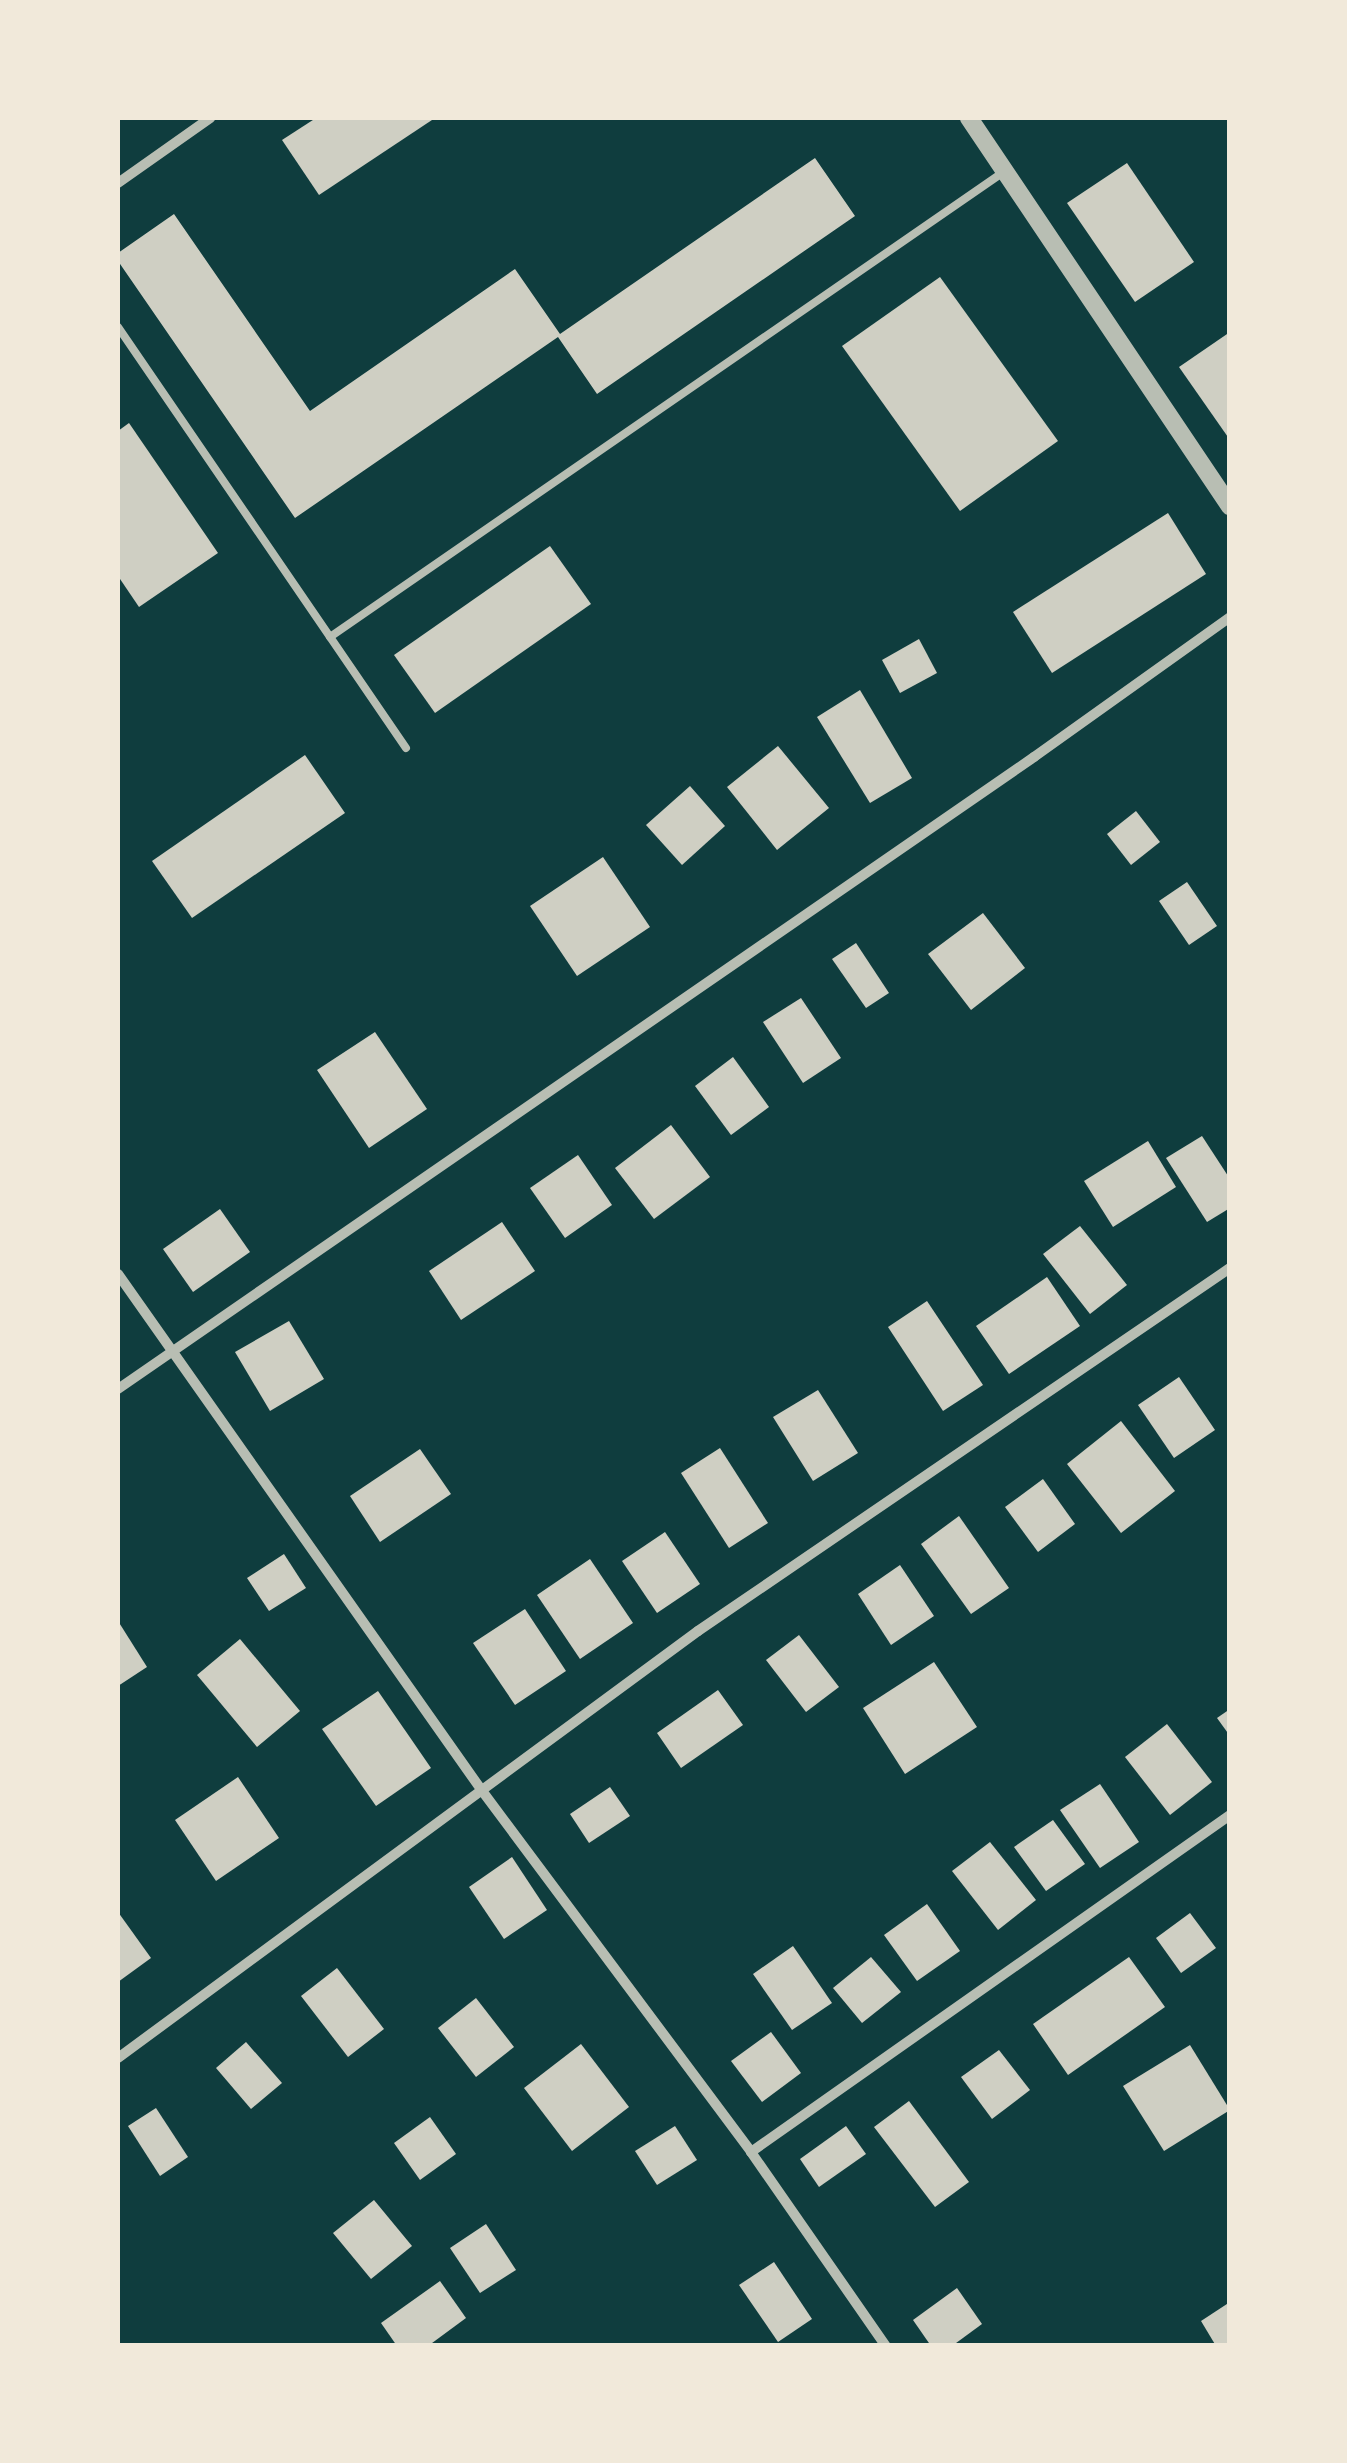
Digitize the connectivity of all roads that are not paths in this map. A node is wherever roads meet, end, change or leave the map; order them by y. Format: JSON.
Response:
{"nodes":[{"id":1,"x":210,"y":118,"type":"edge"},
{"id":2,"x":969,"y":118,"type":"edge"},
{"id":3,"x":1005,"y":171,"type":"junction"},
{"id":4,"x":118,"y":183,"type":"edge"},
{"id":5,"x":118,"y":327,"type":"edge"},
{"id":6,"x":1230,"y":507,"type":"edge"},
{"id":7,"x":1230,"y":617,"type":"edge"},
{"id":8,"x":330,"y":637,"type":"junction"},
{"id":9,"x":406,"y":748,"type":"dead end"},
{"id":10,"x":1230,"y":1268,"type":"edge"},
{"id":11,"x":118,"y":1274,"type":"edge"},
{"id":12,"x":172,"y":1350,"type":"junction"},
{"id":13,"x":118,"y":1388,"type":"edge"},
{"id":14,"x":480,"y":1788,"type":"junction"},
{"id":15,"x":1230,"y":1815,"type":"edge"},
{"id":16,"x":118,"y":2058,"type":"edge"},
{"id":17,"x":752,"y":2152,"type":"junction"},
{"id":18,"x":886,"y":2346,"type":"edge"}],
"edges":[{"from":1,"to":4,"type":"street"},
{"from":2,"to":3,"type":"street"},
{"from":3,"to":6,"type":"street"},
{"from":3,"to":8,"type":"lane"},
{"from":5,"to":8,"type":"lane"},
{"from":7,"to":12,"type":"street"},
{"from":8,"to":9,"type":"lane"},
{"from":10,"to":14,"type":"street"},
{"from":11,"to":12,"type":"street"},
{"from":12,"to":13,"type":"street"},
{"from":12,"to":14,"type":"street"},
{"from":14,"to":16,"type":"street"},
{"from":14,"to":17,"type":"street"},
{"from":15,"to":17,"type":"street"},
{"from":17,"to":18,"type":"street"}]}
